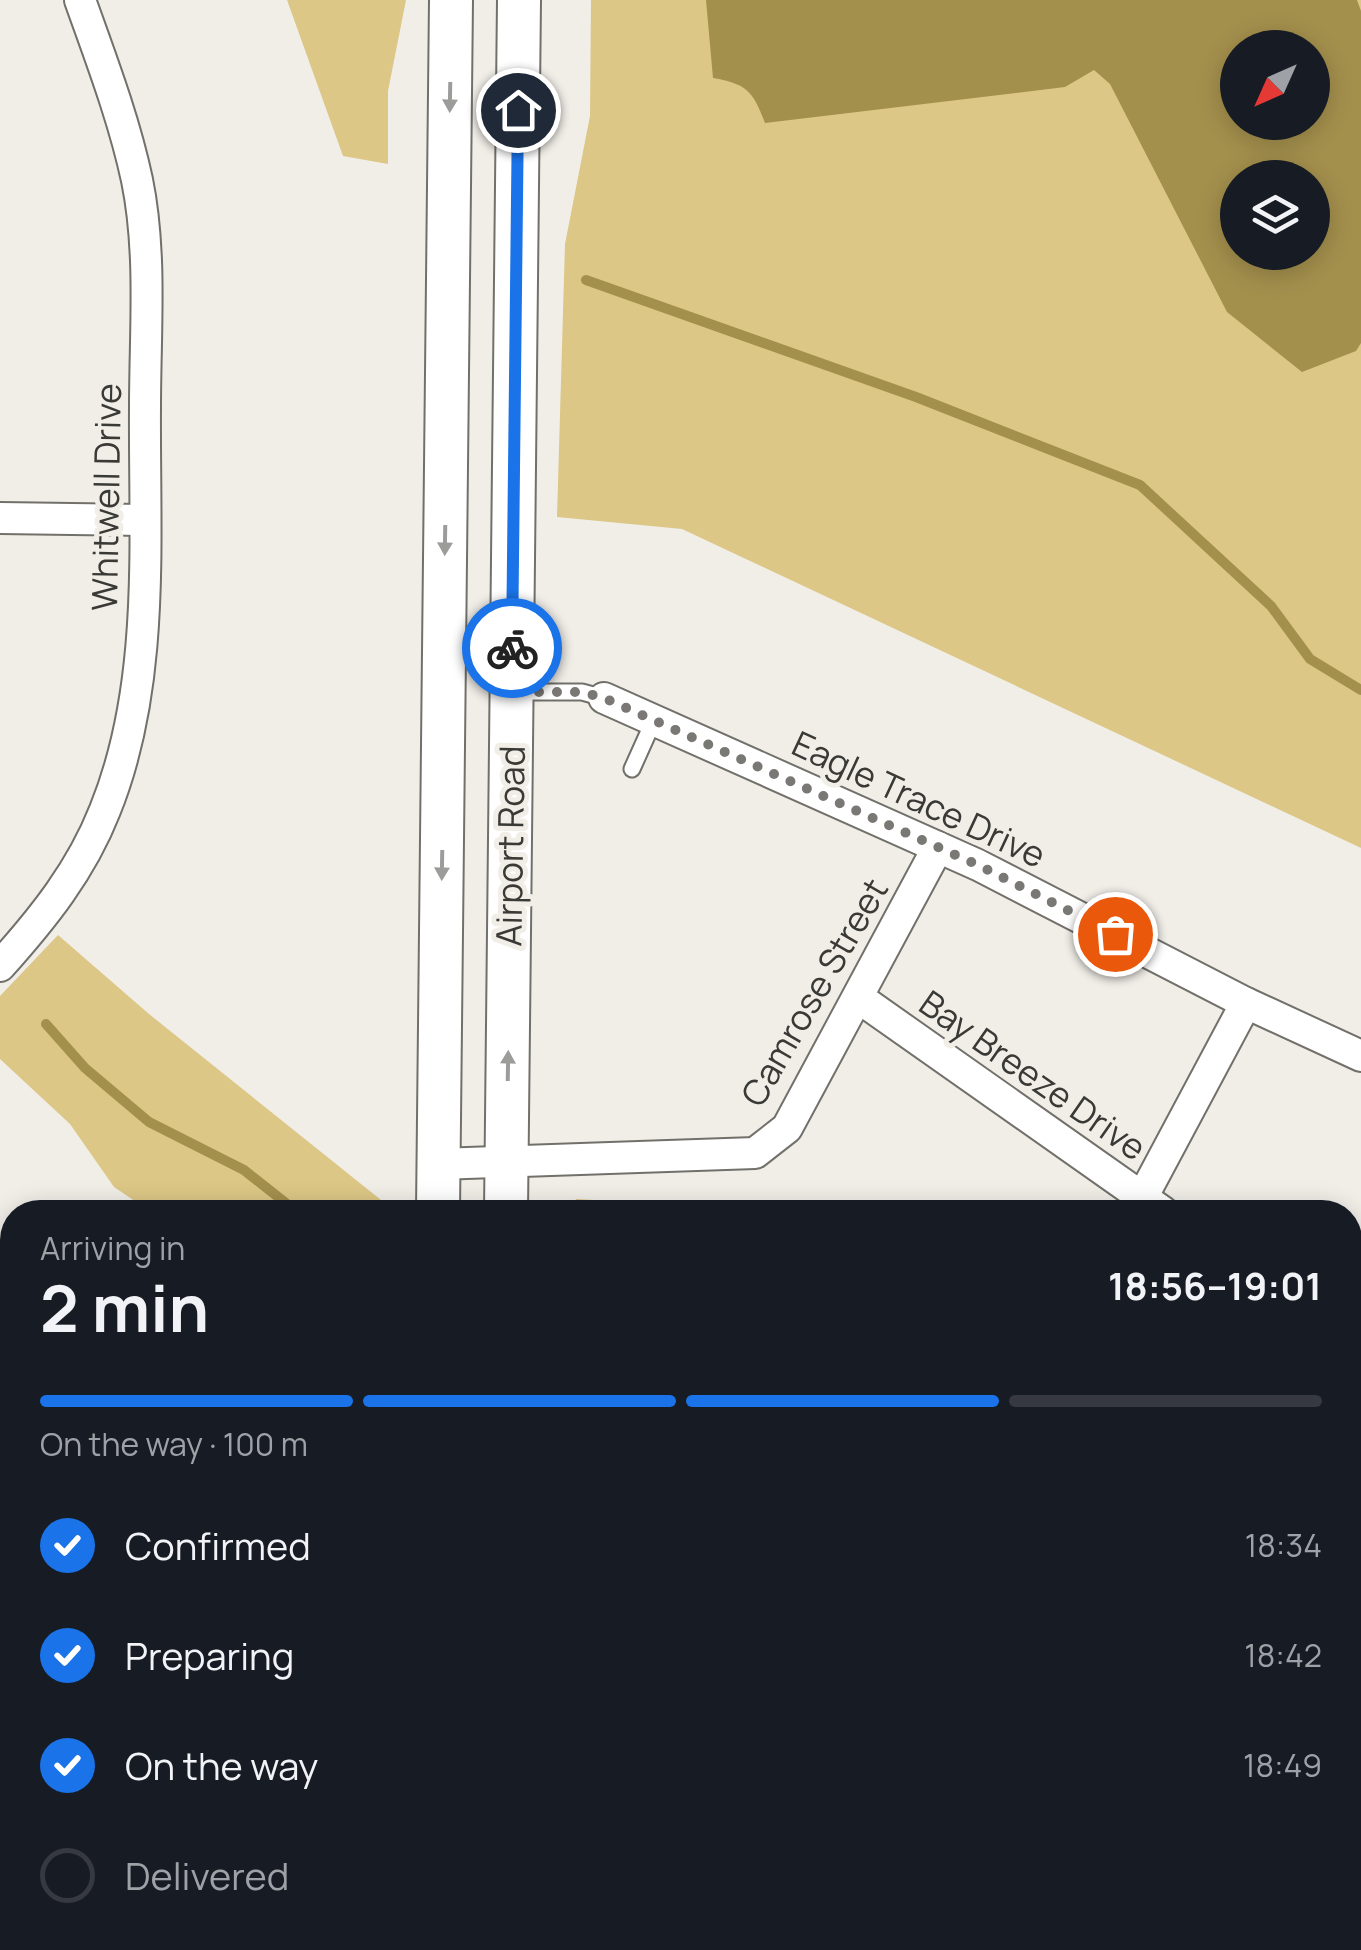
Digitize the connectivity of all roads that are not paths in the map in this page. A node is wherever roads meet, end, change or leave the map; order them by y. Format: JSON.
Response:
{"nodes":[{"id":1,"x":80,"y":0,"type":"edge"},
{"id":2,"x":451,"y":0,"type":"edge"},
{"id":3,"x":520,"y":0,"type":"edge"},
{"id":4,"x":0,"y":518,"type":"edge"},
{"id":5,"x":144,"y":520,"type":"junction"},
{"id":6,"x":511,"y":692,"type":"junction"},
{"id":7,"x":604,"y":698,"type":"joint"},
{"id":8,"x":654,"y":720,"type":"junction"},
{"id":9,"x":632,"y":769,"type":"dead end"},
{"id":10,"x":938,"y":847,"type":"junction"},
{"id":11,"x":0,"y":966,"type":"edge"},
{"id":12,"x":859,"y":998,"type":"junction"},
{"id":13,"x":1246,"y":1002,"type":"junction"},
{"id":14,"x":1361,"y":1056,"type":"edge"},
{"id":15,"x":438,"y":1164,"type":"junction"},
{"id":16,"x":507,"y":1164,"type":"junction"},
{"id":17,"x":438,"y":1200,"type":"edge"},
{"id":18,"x":506,"y":1200,"type":"edge"},
{"id":19,"x":1146,"y":1200,"type":"edge"},
{"id":20,"x":1155,"y":1200,"type":"edge"}],
"edges":[{"from":1,"to":5,"type":"street","name":"Whitwell Drive"},
{"from":2,"to":15,"type":"main road","name":"Airport Road","one_way":true},
{"from":3,"to":6,"type":"main road","name":"Airport Road"},
{"from":4,"to":5,"type":"street"},
{"from":5,"to":11,"type":"street","name":"Whitwell Drive"},
{"from":6,"to":7,"type":"lane"},
{"from":16,"to":6,"type":"main road","name":"Airport Road","one_way":true},
{"from":7,"to":8,"type":"street","name":"Eagle Trace Drive"},
{"from":8,"to":9,"type":"lane"},
{"from":8,"to":10,"type":"street","name":"Eagle Trace Drive"},
{"from":10,"to":12,"type":"street","name":"Camrose Street"},
{"from":10,"to":13,"type":"street","name":"Eagle Trace Drive"},
{"from":12,"to":16,"type":"street","name":"Camrose Street"},
{"from":12,"to":19,"type":"street","name":"Bay Breeze Drive"},
{"from":13,"to":14,"type":"street","name":"Eagle Trace Drive"},
{"from":13,"to":20,"type":"street"},
{"from":15,"to":16,"type":"street","name":"Camrose Street"},
{"from":15,"to":17,"type":"main road","name":"Airport Road"},
{"from":16,"to":18,"type":"main road","name":"Airport Road"}]}
